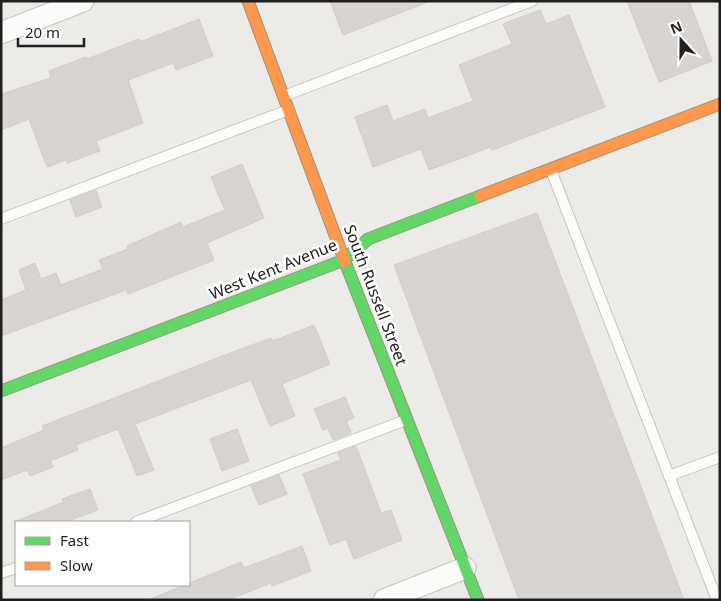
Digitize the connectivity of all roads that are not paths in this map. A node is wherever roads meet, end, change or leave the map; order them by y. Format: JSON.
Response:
{"nodes":[{"id":1,"x":84,"y":1,"type":"edge"},
{"id":2,"x":248,"y":1,"type":"edge"},
{"id":3,"x":532,"y":1,"type":"edge"},
{"id":4,"x":1,"y":33,"type":"edge"},
{"id":5,"x":283,"y":96,"type":"junction"},
{"id":6,"x":720,"y":104,"type":"edge"},
{"id":7,"x":288,"y":110,"type":"junction"},
{"id":8,"x":551,"y":170,"type":"junction"},
{"id":9,"x":1,"y":219,"type":"edge"},
{"id":10,"x":344,"y":260,"type":"junction"},
{"id":11,"x":1,"y":391,"type":"edge"},
{"id":12,"x":407,"y":420,"type":"junction"},
{"id":13,"x":720,"y":457,"type":"edge"},
{"id":14,"x":670,"y":476,"type":"junction"},
{"id":15,"x":139,"y":521,"type":"edge"},
{"id":16,"x":15,"y":568,"type":"edge"},
{"id":17,"x":465,"y":568,"type":"junction"},
{"id":18,"x":1,"y":573,"type":"edge"},
{"id":19,"x":384,"y":600,"type":"edge"},
{"id":20,"x":478,"y":600,"type":"edge"},
{"id":21,"x":717,"y":600,"type":"edge"}],
"edges":[{"from":1,"to":4,"type":"street"},
{"from":2,"to":5,"type":"street","name":"South Russell Street"},
{"from":3,"to":5,"type":"lane"},
{"from":5,"to":7,"type":"street","name":"South Russell Street"},
{"from":6,"to":8,"type":"street","name":"West Kent Avenue"},
{"from":7,"to":9,"type":"lane"},
{"from":7,"to":10,"type":"street","name":"South Russell Street"},
{"from":8,"to":10,"type":"street","name":"West Kent Avenue"},
{"from":8,"to":14,"type":"lane"},
{"from":10,"to":11,"type":"street","name":"West Kent Avenue"},
{"from":10,"to":12,"type":"street","name":"South Russell Street"},
{"from":12,"to":15,"type":"lane"},
{"from":12,"to":17,"type":"street","name":"South Russell Street"},
{"from":13,"to":14,"type":"lane"},
{"from":14,"to":21,"type":"lane"},
{"from":16,"to":18,"type":"lane"},
{"from":17,"to":19,"type":"street"},
{"from":17,"to":20,"type":"street","name":"South Russell Street"}]}
